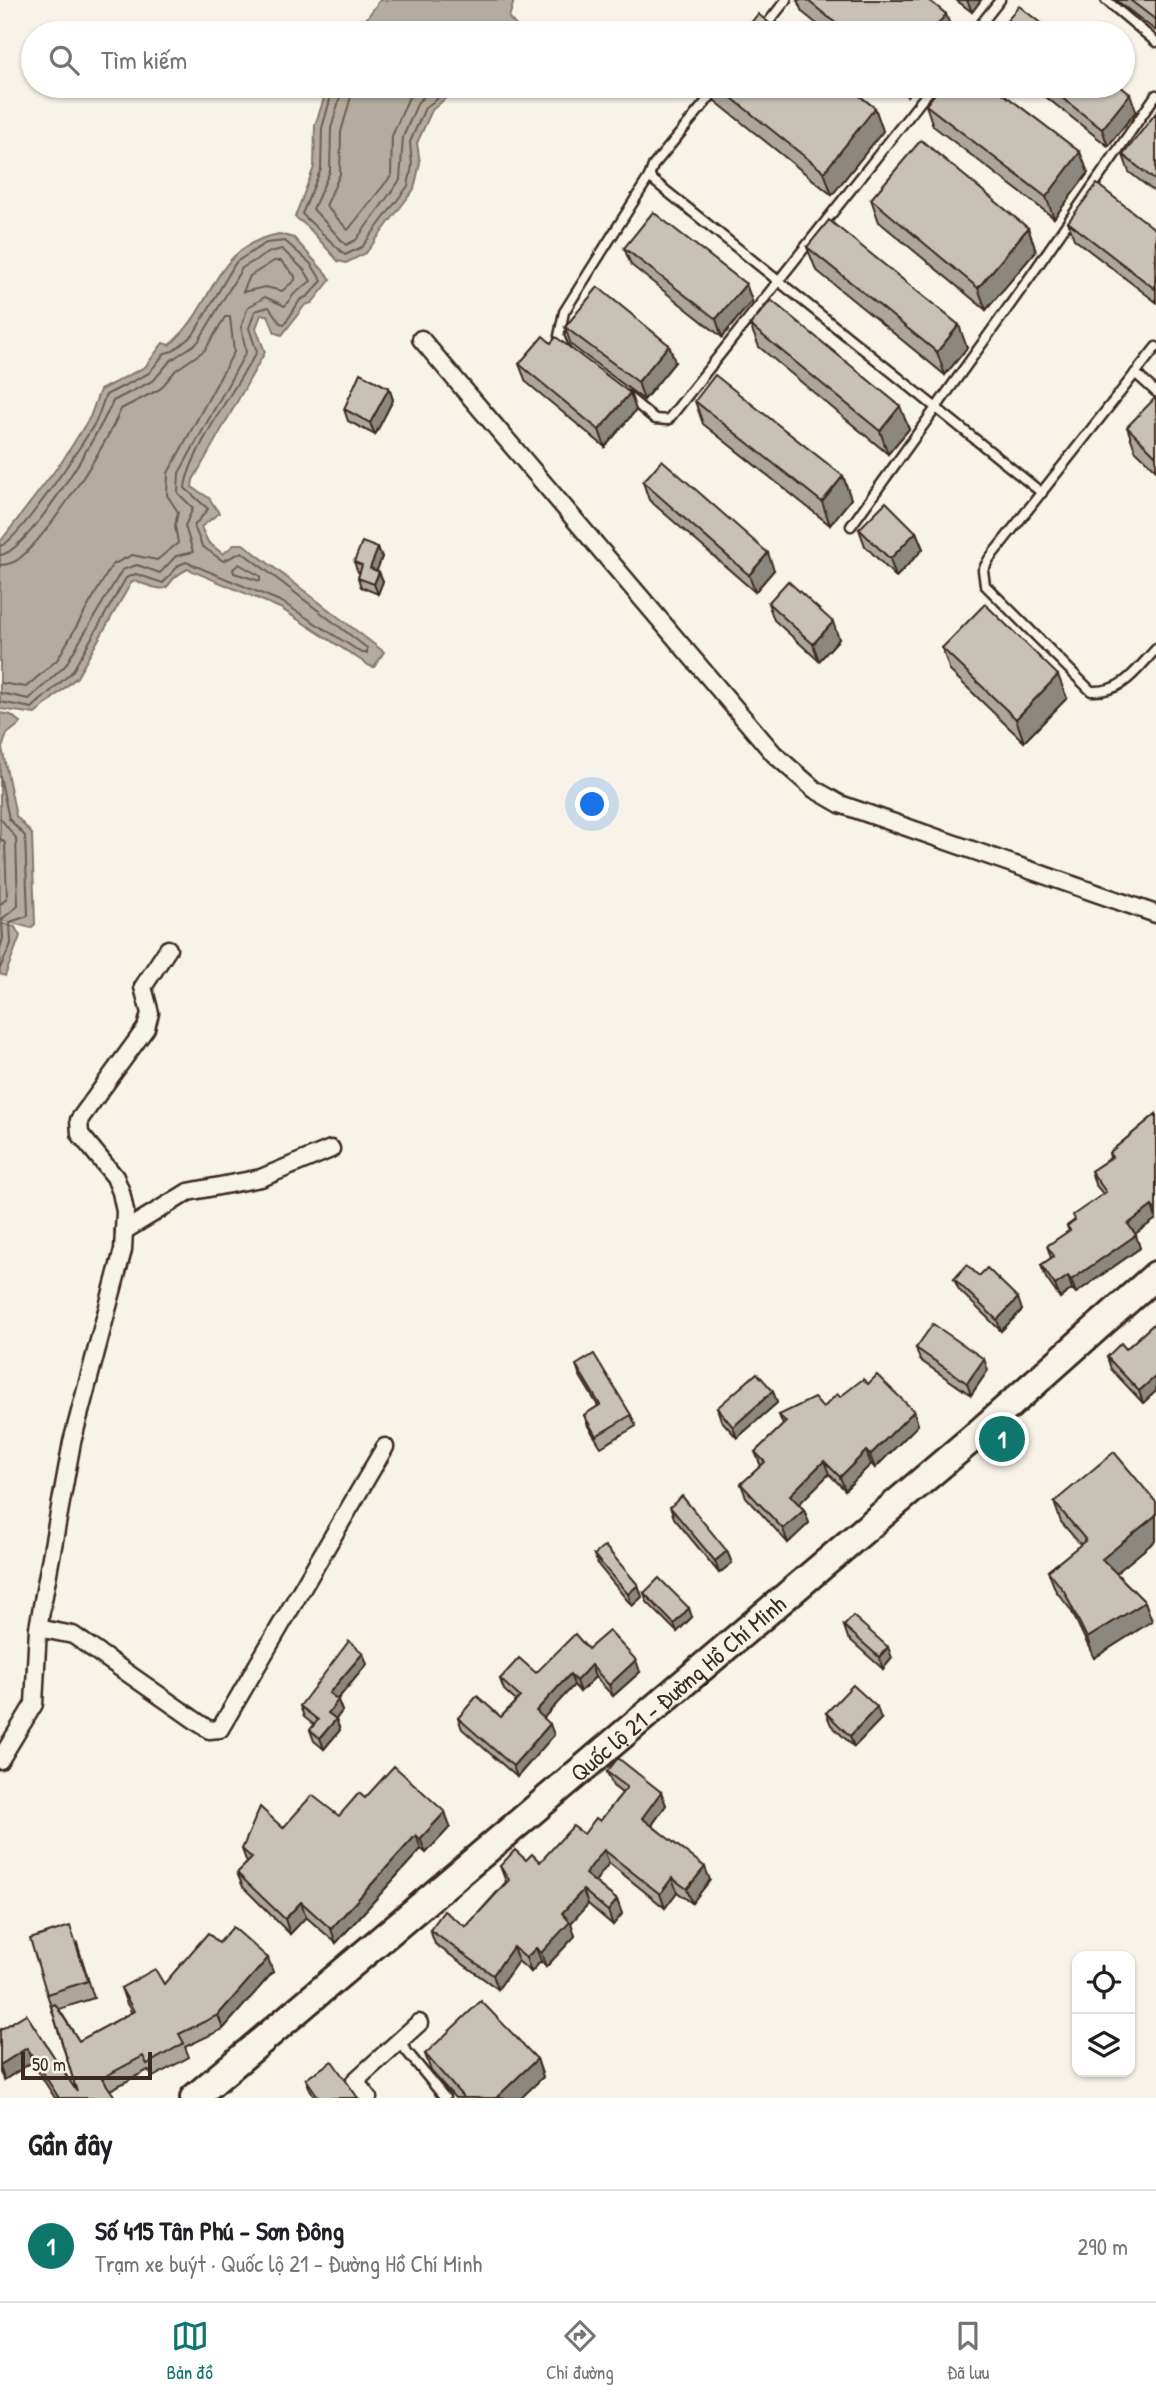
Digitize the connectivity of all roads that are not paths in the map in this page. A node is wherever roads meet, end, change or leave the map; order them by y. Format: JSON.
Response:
{"nodes":[{"id":1,"x":786,"y":0,"type":"edge"},
{"id":2,"x":1000,"y":0,"type":"edge"},
{"id":3,"x":1106,"y":0,"type":"edge"},
{"id":4,"x":769,"y":21,"type":"edge"},
{"id":5,"x":983,"y":21,"type":"edge"},
{"id":6,"x":1131,"y":21,"type":"edge"},
{"id":7,"x":1135,"y":24,"type":"edge"},
{"id":8,"x":1156,"y":42,"type":"edge"},
{"id":9,"x":1156,"y":95,"type":"edge"},
{"id":10,"x":709,"y":98,"type":"edge"},
{"id":11,"x":924,"y":98,"type":"edge"},
{"id":12,"x":649,"y":177,"type":"junction"},
{"id":13,"x":780,"y":280,"type":"junction"},
{"id":14,"x":421,"y":339,"type":"dead end"},
{"id":15,"x":1156,"y":347,"type":"edge"},
{"id":16,"x":573,"y":355,"type":"edge"},
{"id":17,"x":1135,"y":373,"type":"junction"},
{"id":18,"x":614,"y":387,"type":"edge"},
{"id":19,"x":1156,"y":392,"type":"edge"},
{"id":20,"x":936,"y":408,"type":"junction"},
{"id":21,"x":1042,"y":493,"type":"junction"},
{"id":22,"x":851,"y":526,"type":"dead end"},
{"id":23,"x":1156,"y":649,"type":"edge"},
{"id":24,"x":1156,"y":914,"type":"edge"},
{"id":25,"x":168,"y":949,"type":"dead end"},
{"id":26,"x":331,"y":1149,"type":"dead end"},
{"id":27,"x":124,"y":1231,"type":"junction"},
{"id":28,"x":1156,"y":1275,"type":"edge"},
{"id":29,"x":385,"y":1447,"type":"dead end"},
{"id":30,"x":38,"y":1628,"type":"junction"},
{"id":31,"x":0,"y":1760,"type":"edge"},
{"id":32,"x":419,"y":2023,"type":"dead end"},
{"id":33,"x":398,"y":2042,"type":"junction"},
{"id":34,"x":194,"y":2098,"type":"edge"},
{"id":35,"x":368,"y":2098,"type":"edge"},
{"id":36,"x":445,"y":2098,"type":"edge"}],
"edges":[{"from":1,"to":4,"type":"lane"},
{"from":2,"to":5,"type":"lane"},
{"from":3,"to":6,"type":"lane"},
{"from":7,"to":8,"type":"lane"},
{"from":9,"to":20,"type":"lane"},
{"from":10,"to":12,"type":"lane"},
{"from":11,"to":13,"type":"lane"},
{"from":12,"to":13,"type":"lane"},
{"from":12,"to":16,"type":"lane"},
{"from":13,"to":18,"type":"lane"},
{"from":13,"to":20,"type":"lane"},
{"from":14,"to":24,"type":"street"},
{"from":15,"to":17,"type":"lane"},
{"from":17,"to":19,"type":"lane"},
{"from":17,"to":21,"type":"lane"},
{"from":20,"to":21,"type":"lane"},
{"from":20,"to":22,"type":"lane"},
{"from":21,"to":23,"type":"lane"},
{"from":25,"to":27,"type":"street"},
{"from":26,"to":27,"type":"street"},
{"from":27,"to":30,"type":"street"},
{"from":28,"to":34,"type":"highway","name":"Quốc lộ 21 - Đường Hồ Chí Minh"},
{"from":29,"to":30,"type":"street"},
{"from":30,"to":31,"type":"street"},
{"from":32,"to":33,"type":"street"},
{"from":33,"to":35,"type":"street"},
{"from":33,"to":36,"type":"lane"}]}
